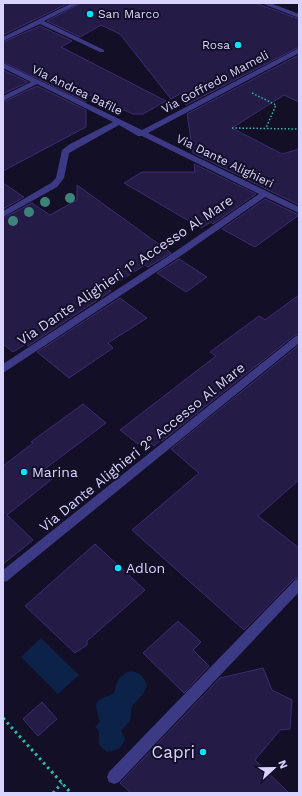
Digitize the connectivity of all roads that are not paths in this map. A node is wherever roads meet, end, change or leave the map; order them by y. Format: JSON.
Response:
{"nodes":[{"id":1,"x":77,"y":3,"type":"edge"},
{"id":2,"x":264,"y":3,"type":"edge"},
{"id":3,"x":299,"y":16,"type":"edge"},
{"id":4,"x":39,"y":21,"type":"junction"},
{"id":5,"x":3,"y":39,"type":"edge"},
{"id":6,"x":299,"y":50,"type":"edge"},
{"id":7,"x":102,"y":51,"type":"dead end"},
{"id":8,"x":3,"y":65,"type":"edge"},
{"id":9,"x":36,"y":82,"type":"junction"},
{"id":10,"x":3,"y":99,"type":"edge"},
{"id":11,"x":118,"y":122,"type":"junction"},
{"id":12,"x":141,"y":134,"type":"junction"},
{"id":13,"x":264,"y":194,"type":"junction"},
{"id":14,"x":299,"y":210,"type":"edge"},
{"id":15,"x":3,"y":214,"type":"edge"},
{"id":16,"x":299,"y":338,"type":"edge"},
{"id":17,"x":3,"y":369,"type":"edge"},
{"id":18,"x":3,"y":577,"type":"edge"},
{"id":19,"x":299,"y":584,"type":"edge"},
{"id":20,"x":114,"y":777,"type":"dead end"}],
"edges":[{"from":1,"to":4,"type":"street"},
{"from":2,"to":3,"type":"street"},
{"from":4,"to":5,"type":"street"},
{"from":4,"to":7,"type":"street"},
{"from":6,"to":12,"type":"street","name":"Via Goffredo Mameli"},
{"from":8,"to":9,"type":"street","name":"Via Andrea Bafile"},
{"from":9,"to":10,"type":"street"},
{"from":9,"to":11,"type":"street","name":"Via Andrea Bafile"},
{"from":11,"to":12,"type":"street","name":"Via Andrea Bafile"},
{"from":11,"to":15,"type":"street"},
{"from":12,"to":13,"type":"street","name":"Via Dante Alighieri"},
{"from":13,"to":14,"type":"street","name":"Via Dante Alighieri"},
{"from":13,"to":17,"type":"street","name":"Via Dante Alighieri 1° Accesso Al Mare"},
{"from":16,"to":18,"type":"street","name":"Via Dante Alighieri 2° Accesso Al Mare"},
{"from":19,"to":20,"type":"street"}]}
